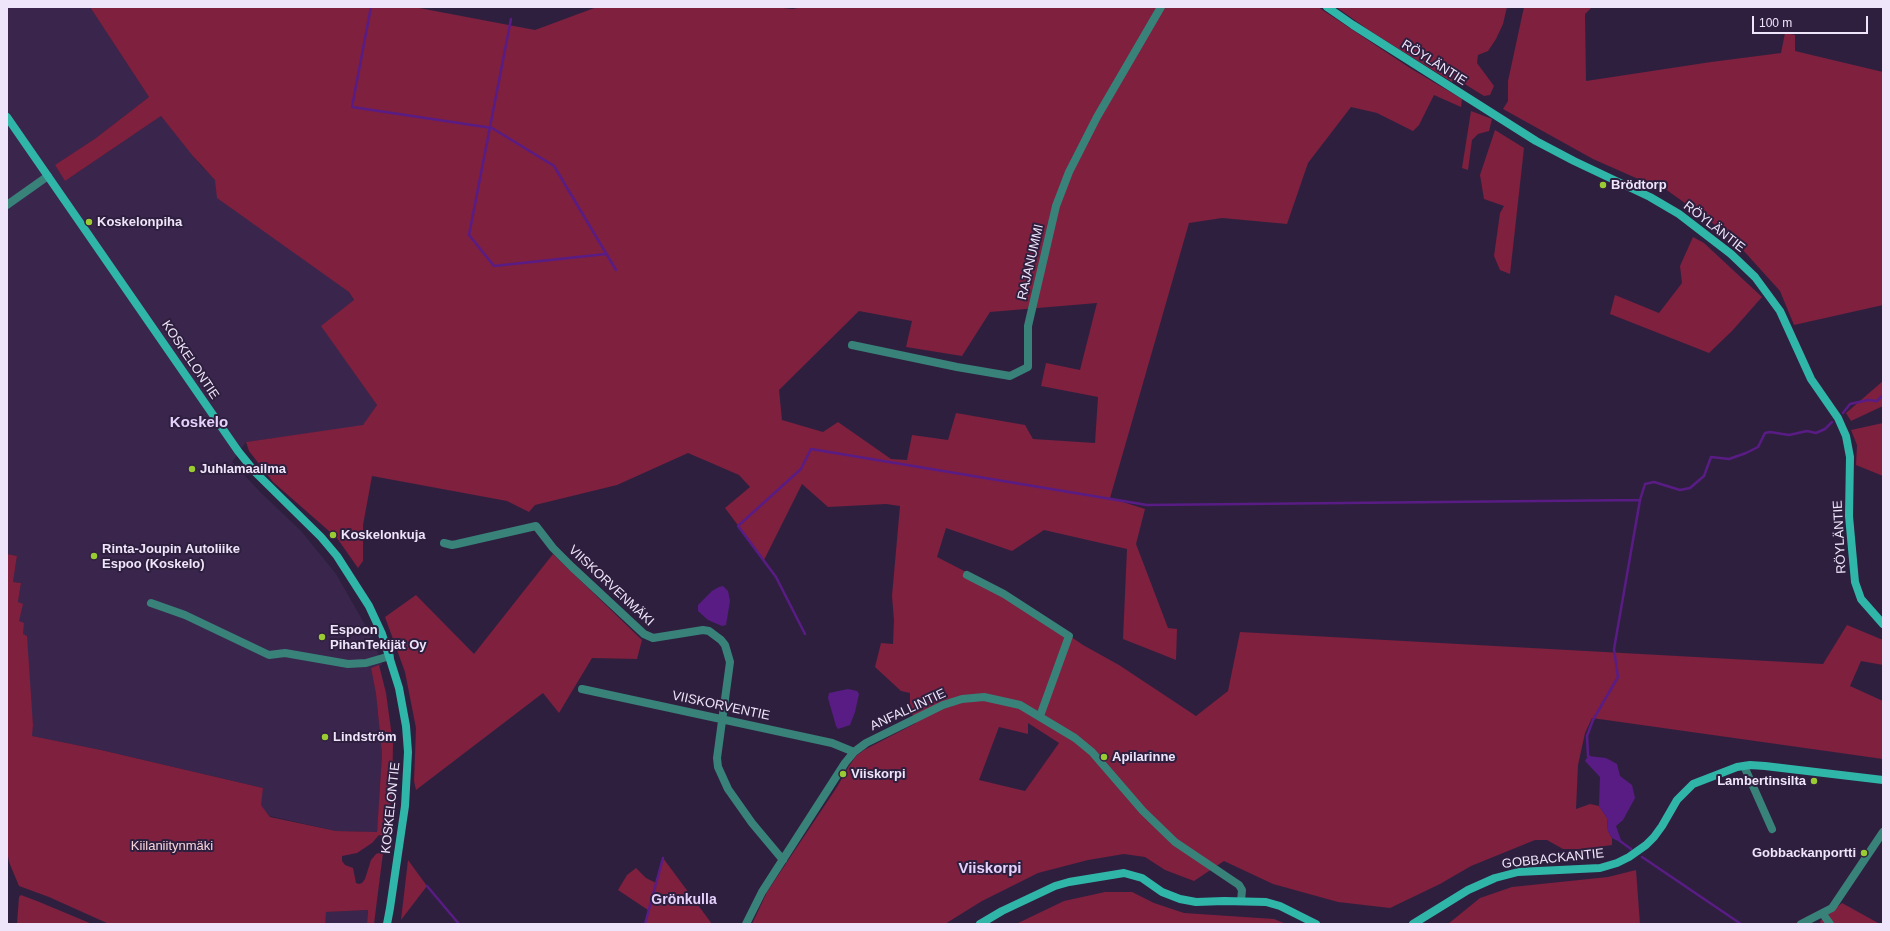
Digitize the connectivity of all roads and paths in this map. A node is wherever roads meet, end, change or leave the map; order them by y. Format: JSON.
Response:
{"nodes":[{"id":1,"x":1161,"y":7,"type":"edge"},
{"id":2,"x":1327,"y":7,"type":"edge"},
{"id":3,"x":7,"y":117,"type":"edge"},
{"id":4,"x":48,"y":176,"type":"junction"},
{"id":5,"x":7,"y":205,"type":"edge"},
{"id":6,"x":852,"y":345,"type":"dead end"},
{"id":7,"x":444,"y":543,"type":"dead end"},
{"id":8,"x":967,"y":575,"type":"dead end"},
{"id":9,"x":151,"y":603,"type":"dead end"},
{"id":10,"x":1883,"y":624,"type":"edge"},
{"id":11,"x":390,"y":656,"type":"junction"},
{"id":12,"x":582,"y":689,"type":"dead end"},
{"id":13,"x":1040,"y":716,"type":"junction"},
{"id":14,"x":723,"y":718,"type":"junction"},
{"id":15,"x":854,"y":752,"type":"junction"},
{"id":16,"x":1744,"y":766,"type":"junction"},
{"id":17,"x":1883,"y":780,"type":"edge"},
{"id":18,"x":1772,"y":829,"type":"dead end"},
{"id":19,"x":1883,"y":832,"type":"edge"},
{"id":20,"x":783,"y":860,"type":"junction"},
{"id":21,"x":1241,"y":901,"type":"junction"},
{"id":22,"x":390,"y":908,"type":"junction"},
{"id":23,"x":1823,"y":914,"type":"junction"},
{"id":24,"x":386,"y":924,"type":"edge"},
{"id":25,"x":392,"y":924,"type":"edge"},
{"id":26,"x":746,"y":924,"type":"edge"},
{"id":27,"x":980,"y":924,"type":"edge"},
{"id":28,"x":1316,"y":924,"type":"edge"},
{"id":29,"x":1413,"y":924,"type":"edge"},
{"id":30,"x":1801,"y":924,"type":"edge"},
{"id":31,"x":1830,"y":924,"type":"edge"}],
"edges":[{"from":1,"to":6,"type":"street","name":"RAJANUMMI"},
{"from":2,"to":10,"type":"street","name":"RÖYLÄNTIE"},
{"from":3,"to":4,"type":"street","name":"KOSKELONTIE"},
{"from":4,"to":5,"type":"street"},
{"from":4,"to":11,"type":"street","name":"KOSKELONTIE"},
{"from":7,"to":14,"type":"street","name":"VIISKORVENMÄKI"},
{"from":8,"to":13,"type":"street"},
{"from":9,"to":11,"type":"street"},
{"from":11,"to":22,"type":"street","name":"KOSKELONTIE"},
{"from":12,"to":14,"type":"street","name":"VIISKORVENTIE"},
{"from":13,"to":15,"type":"street","name":"ANFALLINTIE"},
{"from":13,"to":21,"type":"street","name":"ANFALLINTIE"},
{"from":14,"to":15,"type":"street","name":"VIISKORVENTIE"},
{"from":14,"to":20,"type":"street","name":"VIISKORVENMÄKI"},
{"from":15,"to":20,"type":"street","name":"ANFALLINTIE"},
{"from":16,"to":17,"type":"street","name":"GOBBACKANTIE"},
{"from":16,"to":18,"type":"street"},
{"from":16,"to":29,"type":"street","name":"GOBBACKANTIE"},
{"from":19,"to":23,"type":"street"},
{"from":20,"to":26,"type":"street","name":"ANFALLINTIE"},
{"from":21,"to":27,"type":"street"},
{"from":21,"to":28,"type":"street"},
{"from":22,"to":24,"type":"street","name":"KOSKELONTIE"},
{"from":22,"to":25,"type":"street","name":"KOSKELONTIE"},
{"from":23,"to":30,"type":"street"},
{"from":23,"to":31,"type":"street"}]}
